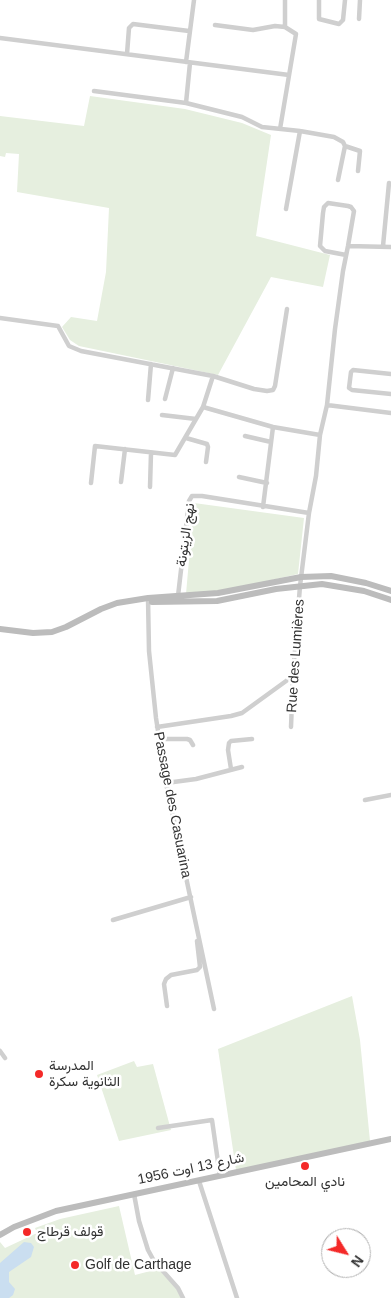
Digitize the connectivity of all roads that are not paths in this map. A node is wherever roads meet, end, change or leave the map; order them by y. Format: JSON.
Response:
{"nodes":[{"id":1,"x":194,"y":0,"type":"edge"},
{"id":2,"x":285,"y":0,"type":"edge"},
{"id":3,"x":319,"y":0,"type":"edge"},
{"id":4,"x":345,"y":0,"type":"edge"},
{"id":5,"x":360,"y":0,"type":"edge"},
{"id":6,"x":359,"y":19,"type":"dead end"},
{"id":7,"x":216,"y":25,"type":"dead end"},
{"id":8,"x":285,"y":28,"type":"junction"},
{"id":9,"x":190,"y":31,"type":"junction"},
{"id":10,"x":0,"y":38,"type":"edge"},
{"id":11,"x":127,"y":54,"type":"junction"},
{"id":12,"x":188,"y":63,"type":"junction"},
{"id":13,"x":289,"y":75,"type":"junction"},
{"id":14,"x":94,"y":92,"type":"dead end"},
{"id":15,"x":186,"y":103,"type":"junction"},
{"id":16,"x":280,"y":129,"type":"junction"},
{"id":17,"x":300,"y":131,"type":"junction"},
{"id":18,"x":345,"y":146,"type":"junction"},
{"id":19,"x":358,"y":171,"type":"dead end"},
{"id":20,"x":338,"y":180,"type":"dead end"},
{"id":21,"x":389,"y":183,"type":"dead end"},
{"id":22,"x":286,"y":209,"type":"dead end"},
{"id":23,"x":348,"y":246,"type":"junction"},
{"id":24,"x":383,"y":246,"type":"junction"},
{"id":25,"x":391,"y":247,"type":"edge"},
{"id":26,"x":346,"y":255,"type":"junction"},
{"id":27,"x":287,"y":309,"type":"dead end"},
{"id":28,"x":0,"y":318,"type":"edge"},
{"id":29,"x":151,"y":364,"type":"junction"},
{"id":30,"x":172,"y":368,"type":"junction"},
{"id":31,"x":391,"y":374,"type":"edge"},
{"id":32,"x":213,"y":376,"type":"junction"},
{"id":33,"x":391,"y":394,"type":"edge"},
{"id":34,"x":165,"y":399,"type":"dead end"},
{"id":35,"x":148,"y":400,"type":"dead end"},
{"id":36,"x":327,"y":405,"type":"junction"},
{"id":37,"x":203,"y":407,"type":"junction"},
{"id":38,"x":391,"y":413,"type":"edge"},
{"id":39,"x":162,"y":415,"type":"dead end"},
{"id":40,"x":196,"y":419,"type":"junction"},
{"id":41,"x":273,"y":427,"type":"junction"},
{"id":42,"x":245,"y":436,"type":"dead end"},
{"id":43,"x":320,"y":436,"type":"junction"},
{"id":44,"x":186,"y":438,"type":"junction"},
{"id":45,"x":271,"y":442,"type":"junction"},
{"id":46,"x":124,"y":449,"type":"junction"},
{"id":47,"x":151,"y":453,"type":"junction"},
{"id":48,"x":206,"y":462,"type":"dead end"},
{"id":49,"x":239,"y":477,"type":"dead end"},
{"id":50,"x":91,"y":482,"type":"dead end"},
{"id":51,"x":121,"y":482,"type":"dead end"},
{"id":52,"x":267,"y":483,"type":"junction"},
{"id":53,"x":150,"y":487,"type":"dead end"},
{"id":54,"x":264,"y":507,"type":"junction"},
{"id":55,"x":309,"y":513,"type":"junction"},
{"id":56,"x":301,"y":577,"type":"junction"},
{"id":57,"x":300,"y":586,"type":"junction"},
{"id":58,"x":391,"y":591,"type":"edge"},
{"id":59,"x":145,"y":600,"type":"junction"},
{"id":60,"x":178,"y":600,"type":"junction"},
{"id":61,"x":391,"y":600,"type":"edge"},
{"id":62,"x":0,"y":629,"type":"edge"},
{"id":63,"x":293,"y":676,"type":"junction"},
{"id":64,"x":157,"y":727,"type":"junction"},
{"id":65,"x":292,"y":727,"type":"dead end"},
{"id":66,"x":159,"y":739,"type":"junction"},
{"id":67,"x":252,"y":739,"type":"dead end"},
{"id":68,"x":193,"y":745,"type":"dead end"},
{"id":69,"x":242,"y":767,"type":"dead end"},
{"id":70,"x":231,"y":769,"type":"junction"},
{"id":71,"x":166,"y":783,"type":"junction"},
{"id":72,"x":391,"y":795,"type":"edge"},
{"id":73,"x":365,"y":800,"type":"dead end"},
{"id":74,"x":190,"y":898,"type":"junction"},
{"id":75,"x":113,"y":920,"type":"dead end"},
{"id":76,"x":167,"y":1006,"type":"dead end"},
{"id":77,"x":214,"y":1009,"type":"dead end"},
{"id":78,"x":0,"y":1051,"type":"edge"},
{"id":79,"x":5,"y":1058,"type":"dead end"},
{"id":80,"x":158,"y":1128,"type":"dead end"},
{"id":81,"x":391,"y":1138,"type":"edge"},
{"id":82,"x":220,"y":1176,"type":"junction"},
{"id":83,"x":200,"y":1181,"type":"junction"},
{"id":84,"x":134,"y":1194,"type":"junction"},
{"id":85,"x":0,"y":1235,"type":"edge"},
{"id":86,"x":183,"y":1298,"type":"edge"},
{"id":87,"x":237,"y":1298,"type":"edge"}],
"edges":[{"from":1,"to":9,"type":"street"},
{"from":2,"to":8,"type":"street"},
{"from":3,"to":4,"type":"street"},
{"from":5,"to":6,"type":"street"},
{"from":7,"to":8,"type":"street"},
{"from":8,"to":13,"type":"street"},
{"from":9,"to":11,"type":"street"},
{"from":9,"to":12,"type":"street"},
{"from":10,"to":11,"type":"street"},
{"from":11,"to":12,"type":"street"},
{"from":12,"to":13,"type":"street"},
{"from":12,"to":15,"type":"street"},
{"from":13,"to":16,"type":"street"},
{"from":14,"to":15,"type":"street"},
{"from":15,"to":16,"type":"street"},
{"from":16,"to":17,"type":"street"},
{"from":17,"to":18,"type":"street"},
{"from":17,"to":22,"type":"street"},
{"from":18,"to":19,"type":"street"},
{"from":18,"to":20,"type":"street"},
{"from":21,"to":24,"type":"street"},
{"from":23,"to":24,"type":"street"},
{"from":23,"to":26,"type":"street","name":"Rue des Lumières"},
{"from":23,"to":26,"type":"street","name":"Rue des Lumières"},
{"from":24,"to":25,"type":"street"},
{"from":26,"to":36,"type":"street","name":"Rue des Lumières"},
{"from":27,"to":32,"type":"street"},
{"from":28,"to":29,"type":"street"},
{"from":29,"to":30,"type":"street"},
{"from":29,"to":35,"type":"street"},
{"from":30,"to":32,"type":"street"},
{"from":30,"to":34,"type":"street"},
{"from":31,"to":33,"type":"street"},
{"from":32,"to":37,"type":"street"},
{"from":36,"to":38,"type":"street"},
{"from":36,"to":43,"type":"street","name":"Rue des Lumières"},
{"from":37,"to":40,"type":"street"},
{"from":37,"to":41,"type":"street"},
{"from":39,"to":40,"type":"street"},
{"from":40,"to":44,"type":"street"},
{"from":41,"to":43,"type":"street"},
{"from":41,"to":45,"type":"street"},
{"from":42,"to":45,"type":"street"},
{"from":43,"to":55,"type":"street","name":"Rue des Lumières"},
{"from":44,"to":47,"type":"street"},
{"from":44,"to":48,"type":"street"},
{"from":45,"to":52,"type":"street"},
{"from":46,"to":47,"type":"street"},
{"from":46,"to":50,"type":"street"},
{"from":46,"to":51,"type":"street"},
{"from":47,"to":53,"type":"street"},
{"from":49,"to":52,"type":"street"},
{"from":52,"to":54,"type":"street"},
{"from":54,"to":55,"type":"street","name":"نهج الزيتونة"},
{"from":54,"to":60,"type":"street","name":"نهج الزيتونة"},
{"from":55,"to":56,"type":"street","name":"Rue des Lumières"},
{"from":56,"to":57,"type":"street","name":"Rue des Lumières"},
{"from":56,"to":58,"type":"main road"},
{"from":56,"to":60,"type":"main road"},
{"from":57,"to":60,"type":"main road"},
{"from":57,"to":61,"type":"main road"},
{"from":57,"to":63,"type":"street","name":"Rue des Lumières"},
{"from":59,"to":60,"type":"main road"},
{"from":59,"to":62,"type":"main road"},
{"from":59,"to":64,"type":"street","name":"Passage des Casuarina"},
{"from":63,"to":64,"type":"street"},
{"from":63,"to":65,"type":"street","name":"Rue des Lumières"},
{"from":64,"to":66,"type":"street","name":"Passage des Casuarina"},
{"from":66,"to":68,"type":"street"},
{"from":66,"to":71,"type":"street","name":"Passage des Casuarina"},
{"from":67,"to":70,"type":"street"},
{"from":69,"to":70,"type":"street"},
{"from":70,"to":71,"type":"street"},
{"from":71,"to":74,"type":"street","name":"Passage des Casuarina"},
{"from":72,"to":73,"type":"street"},
{"from":74,"to":75,"type":"street"},
{"from":74,"to":76,"type":"street"},
{"from":74,"to":77,"type":"street","name":"Passage des Casuarina"},
{"from":78,"to":79,"type":"street"},
{"from":80,"to":82,"type":"street"},
{"from":81,"to":82,"type":"main road","name":"شارع 13 اوت 1956"},
{"from":82,"to":83,"type":"main road","name":"شارع 13 اوت 1956"},
{"from":83,"to":84,"type":"main road","name":"شارع 13 اوت 1956"},
{"from":83,"to":87,"type":"street"},
{"from":84,"to":85,"type":"main road","name":"شارع 13 اوت 1956"},
{"from":84,"to":86,"type":"street"}]}
